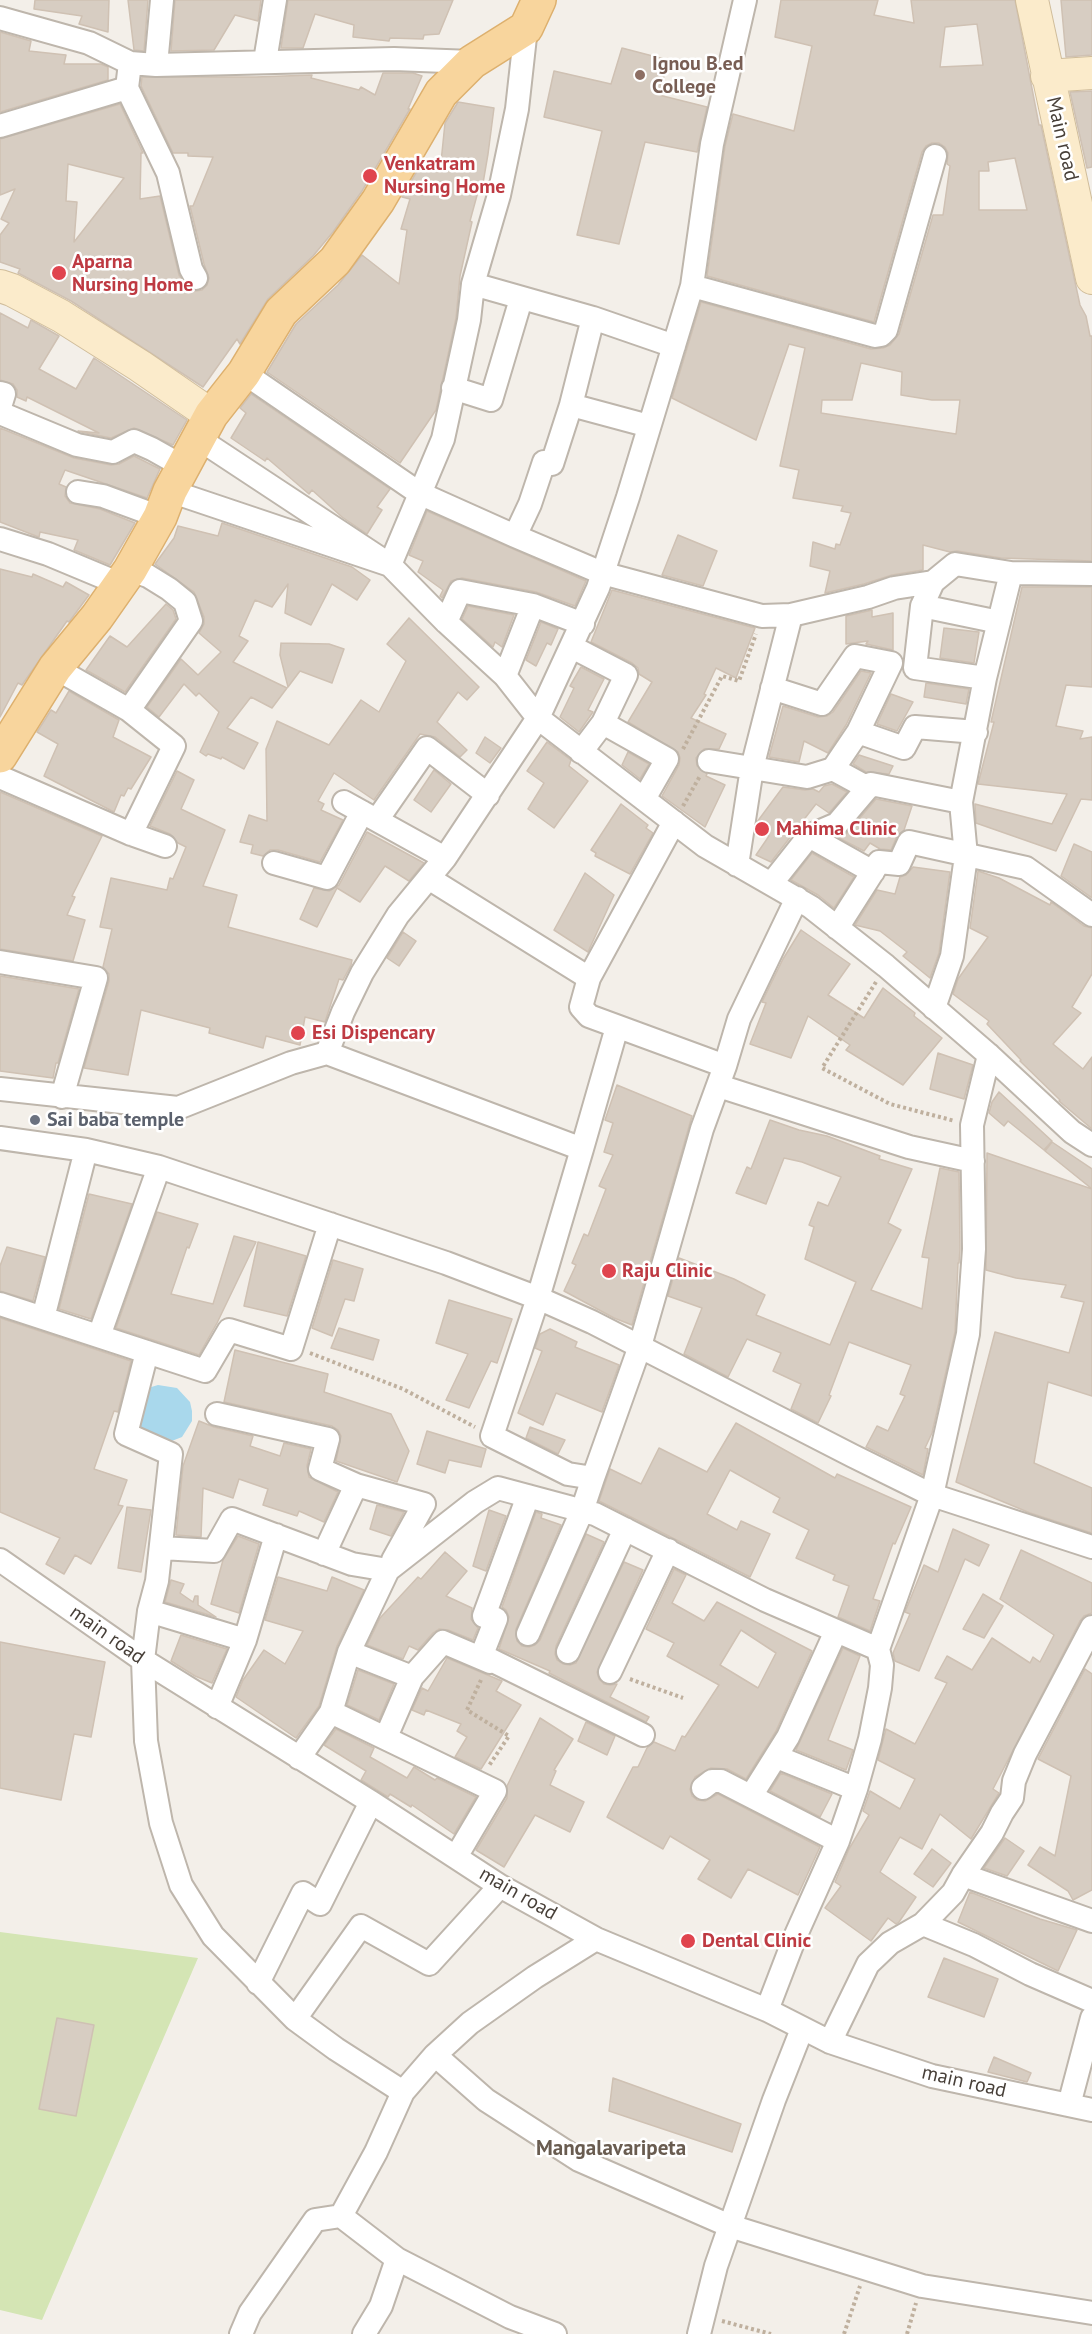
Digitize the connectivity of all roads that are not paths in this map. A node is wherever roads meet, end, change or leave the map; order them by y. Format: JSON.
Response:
{"nodes":[{"id":1,"x":162,"y":0,"type":"edge"},
{"id":2,"x":275,"y":0,"type":"edge"},
{"id":3,"x":745,"y":0,"type":"edge"},
{"id":4,"x":1032,"y":0,"type":"edge"},
{"id":5,"x":533,"y":14,"type":"edge"},
{"id":6,"x":0,"y":18,"type":"edge"},
{"id":7,"x":265,"y":61,"type":"junction"},
{"id":8,"x":472,"y":62,"type":"junction"},
{"id":9,"x":130,"y":63,"type":"junction"},
{"id":10,"x":156,"y":65,"type":"junction"},
{"id":11,"x":1092,"y":73,"type":"edge"},
{"id":12,"x":1047,"y":76,"type":"junction"},
{"id":13,"x":127,"y":88,"type":"junction"},
{"id":14,"x":0,"y":126,"type":"edge"},
{"id":15,"x":935,"y":156,"type":"dead end"},
{"id":16,"x":1088,"y":241,"type":"edge"},
{"id":17,"x":196,"y":278,"type":"dead end"},
{"id":18,"x":1092,"y":278,"type":"edge"},
{"id":19,"x":473,"y":284,"type":"junction"},
{"id":20,"x":0,"y":286,"type":"edge"},
{"id":21,"x":692,"y":286,"type":"junction"},
{"id":22,"x":521,"y":299,"type":"junction"},
{"id":23,"x":593,"y":318,"type":"junction"},
{"id":24,"x":674,"y":346,"type":"junction"},
{"id":25,"x":244,"y":373,"type":"junction"},
{"id":26,"x":453,"y":388,"type":"junction"},
{"id":27,"x":0,"y":393,"type":"edge"},
{"id":28,"x":571,"y":405,"type":"junction"},
{"id":29,"x":0,"y":407,"type":"edge"},
{"id":30,"x":0,"y":413,"type":"edge"},
{"id":31,"x":649,"y":426,"type":"junction"},
{"id":32,"x":205,"y":427,"type":"junction"},
{"id":33,"x":78,"y":492,"type":"dead end"},
{"id":34,"x":171,"y":492,"type":"junction"},
{"id":35,"x":419,"y":493,"type":"junction"},
{"id":36,"x":515,"y":536,"type":"junction"},
{"id":37,"x":0,"y":539,"type":"edge"},
{"id":38,"x":390,"y":565,"type":"junction"},
{"id":39,"x":602,"y":573,"type":"junction"},
{"id":40,"x":1011,"y":573,"type":"junction"},
{"id":41,"x":1092,"y":574,"type":"edge"},
{"id":42,"x":125,"y":577,"type":"junction"},
{"id":43,"x":933,"y":582,"type":"junction"},
{"id":44,"x":532,"y":605,"type":"junction"},
{"id":45,"x":922,"y":606,"type":"junction"},
{"id":46,"x":791,"y":615,"type":"junction"},
{"id":47,"x":446,"y":622,"type":"junction"},
{"id":48,"x":999,"y":622,"type":"junction"},
{"id":49,"x":583,"y":624,"type":"junction"},
{"id":50,"x":572,"y":648,"type":"junction"},
{"id":51,"x":55,"y":668,"type":"junction"},
{"id":52,"x":505,"y":676,"type":"junction"},
{"id":53,"x":985,"y":678,"type":"junction"},
{"id":54,"x":772,"y":688,"type":"junction"},
{"id":55,"x":129,"y":710,"type":"junction"},
{"id":56,"x":538,"y":718,"type":"junction"},
{"id":57,"x":603,"y":723,"type":"junction"},
{"id":58,"x":858,"y":732,"type":"junction"},
{"id":59,"x":975,"y":732,"type":"junction"},
{"id":60,"x":582,"y":752,"type":"junction"},
{"id":61,"x":0,"y":756,"type":"edge"},
{"id":62,"x":709,"y":761,"type":"road end"},
{"id":63,"x":752,"y":768,"type":"junction"},
{"id":64,"x":832,"y":769,"type":"junction"},
{"id":65,"x":0,"y":777,"type":"edge"},
{"id":66,"x":868,"y":789,"type":"junction"},
{"id":67,"x":488,"y":795,"type":"junction"},
{"id":68,"x":644,"y":800,"type":"junction"},
{"id":69,"x":961,"y":802,"type":"junction"},
{"id":70,"x":361,"y":812,"type":"junction"},
{"id":71,"x":674,"y":822,"type":"junction"},
{"id":72,"x":131,"y":834,"type":"junction"},
{"id":73,"x":809,"y":836,"type":"junction"},
{"id":74,"x":165,"y":846,"type":"dead end"},
{"id":75,"x":966,"y":856,"type":"junction"},
{"id":76,"x":445,"y":858,"type":"junction"},
{"id":77,"x":274,"y":862,"type":"dead end"},
{"id":78,"x":736,"y":865,"type":"junction"},
{"id":79,"x":873,"y":872,"type":"junction"},
{"id":80,"x":430,"y":879,"type":"junction"},
{"id":81,"x":771,"y":884,"type":"junction"},
{"id":82,"x":796,"y":898,"type":"junction"},
{"id":83,"x":1092,"y":915,"type":"edge"},
{"id":84,"x":837,"y":928,"type":"junction"},
{"id":85,"x":0,"y":962,"type":"edge"},
{"id":86,"x":589,"y":978,"type":"junction"},
{"id":87,"x":934,"y":1008,"type":"junction"},
{"id":88,"x":617,"y":1027,"type":"junction"},
{"id":89,"x":327,"y":1053,"type":"junction"},
{"id":90,"x":989,"y":1055,"type":"junction"},
{"id":91,"x":722,"y":1076,"type":"junction"},
{"id":92,"x":0,"y":1089,"type":"edge"},
{"id":93,"x":62,"y":1097,"type":"junction"},
{"id":94,"x":0,"y":1138,"type":"edge"},
{"id":95,"x":1092,"y":1145,"type":"edge"},
{"id":96,"x":582,"y":1149,"type":"junction"},
{"id":97,"x":86,"y":1150,"type":"junction"},
{"id":98,"x":973,"y":1161,"type":"junction"},
{"id":99,"x":159,"y":1167,"type":"junction"},
{"id":100,"x":330,"y":1224,"type":"junction"},
{"id":101,"x":538,"y":1298,"type":"junction"},
{"id":102,"x":0,"y":1304,"type":"edge"},
{"id":103,"x":43,"y":1318,"type":"junction"},
{"id":104,"x":99,"y":1336,"type":"junction"},
{"id":105,"x":640,"y":1346,"type":"junction"},
{"id":106,"x":147,"y":1352,"type":"junction"},
{"id":107,"x":217,"y":1414,"type":"dead end"},
{"id":108,"x":593,"y":1478,"type":"junction"},
{"id":109,"x":356,"y":1485,"type":"junction"},
{"id":110,"x":932,"y":1495,"type":"junction"},
{"id":111,"x":528,"y":1496,"type":"junction"},
{"id":112,"x":582,"y":1511,"type":"junction"},
{"id":113,"x":625,"y":1529,"type":"junction"},
{"id":114,"x":276,"y":1535,"type":"junction"},
{"id":115,"x":1092,"y":1547,"type":"edge"},
{"id":116,"x":161,"y":1548,"type":"junction"},
{"id":117,"x":668,"y":1550,"type":"junction"},
{"id":118,"x":324,"y":1554,"type":"junction"},
{"id":119,"x":0,"y":1560,"type":"edge"},
{"id":120,"x":388,"y":1570,"type":"junction"},
{"id":121,"x":149,"y":1611,"type":"junction"},
{"id":122,"x":1092,"y":1627,"type":"edge"},
{"id":123,"x":836,"y":1631,"type":"junction"},
{"id":124,"x":528,"y":1634,"type":"dead end"},
{"id":125,"x":245,"y":1640,"type":"junction"},
{"id":126,"x":878,"y":1649,"type":"junction"},
{"id":127,"x":349,"y":1652,"type":"junction"},
{"id":128,"x":568,"y":1652,"type":"dead end"},
{"id":129,"x":143,"y":1659,"type":"junction"},
{"id":130,"x":487,"y":1660,"type":"junction"},
{"id":131,"x":610,"y":1672,"type":"dead end"},
{"id":132,"x":412,"y":1677,"type":"junction"},
{"id":133,"x":217,"y":1707,"type":"junction"},
{"id":134,"x":331,"y":1712,"type":"junction"},
{"id":135,"x":643,"y":1735,"type":"dead end"},
{"id":136,"x":386,"y":1737,"type":"junction"},
{"id":137,"x":777,"y":1757,"type":"junction"},
{"id":138,"x":299,"y":1758,"type":"junction"},
{"id":139,"x":703,"y":1788,"type":"dead end"},
{"id":140,"x":856,"y":1789,"type":"junction"},
{"id":141,"x":751,"y":1796,"type":"junction"},
{"id":142,"x":371,"y":1802,"type":"junction"},
{"id":143,"x":838,"y":1840,"type":"junction"},
{"id":144,"x":456,"y":1857,"type":"junction"},
{"id":145,"x":963,"y":1875,"type":"junction"},
{"id":146,"x":500,"y":1886,"type":"junction"},
{"id":147,"x":1092,"y":1921,"type":"edge"},
{"id":148,"x":923,"y":1924,"type":"junction"},
{"id":149,"x":596,"y":1939,"type":"junction"},
{"id":150,"x":258,"y":1983,"type":"junction"},
{"id":151,"x":1092,"y":2001,"type":"edge"},
{"id":152,"x":767,"y":2010,"type":"junction"},
{"id":153,"x":1092,"y":2018,"type":"edge"},
{"id":154,"x":296,"y":2019,"type":"junction"},
{"id":155,"x":802,"y":2029,"type":"junction"},
{"id":156,"x":830,"y":2042,"type":"junction"},
{"id":157,"x":435,"y":2055,"type":"junction"},
{"id":158,"x":403,"y":2092,"type":"junction"},
{"id":159,"x":1069,"y":2105,"type":"junction"},
{"id":160,"x":1092,"y":2110,"type":"edge"},
{"id":161,"x":340,"y":2216,"type":"junction"},
{"id":162,"x":730,"y":2226,"type":"junction"},
{"id":163,"x":397,"y":2259,"type":"junction"},
{"id":164,"x":1092,"y":2313,"type":"edge"},
{"id":165,"x":701,"y":2325,"type":"edge"},
{"id":166,"x":241,"y":2334,"type":"edge"},
{"id":167,"x":364,"y":2334,"type":"edge"},
{"id":168,"x":555,"y":2334,"type":"edge"}],
"edges":[{"from":1,"to":10,"type":"street"},
{"from":2,"to":7,"type":"street"},
{"from":3,"to":21,"type":"street"},
{"from":4,"to":12,"type":"street","name":"Main road"},
{"from":5,"to":8,"type":"main road"},
{"from":5,"to":19,"type":"street"},
{"from":6,"to":9,"type":"street"},
{"from":7,"to":8,"type":"street"},
{"from":7,"to":10,"type":"street"},
{"from":8,"to":25,"type":"main road"},
{"from":9,"to":10,"type":"street"},
{"from":9,"to":13,"type":"street"},
{"from":11,"to":12,"type":"street"},
{"from":12,"to":16,"type":"street","name":"Main road"},
{"from":13,"to":14,"type":"street"},
{"from":13,"to":17,"type":"street"},
{"from":15,"to":21,"type":"street"},
{"from":16,"to":18,"type":"street","name":"Main road"},
{"from":19,"to":22,"type":"street"},
{"from":19,"to":26,"type":"street"},
{"from":20,"to":32,"type":"street"},
{"from":21,"to":24,"type":"street"},
{"from":22,"to":23,"type":"street"},
{"from":22,"to":26,"type":"street"},
{"from":23,"to":24,"type":"street"},
{"from":23,"to":28,"type":"street"},
{"from":24,"to":31,"type":"street"},
{"from":25,"to":32,"type":"main road"},
{"from":25,"to":35,"type":"street"},
{"from":26,"to":35,"type":"street"},
{"from":27,"to":29,"type":"street"},
{"from":28,"to":31,"type":"street"},
{"from":28,"to":36,"type":"street"},
{"from":30,"to":34,"type":"street"},
{"from":31,"to":39,"type":"street"},
{"from":32,"to":34,"type":"main road"},
{"from":32,"to":38,"type":"street"},
{"from":33,"to":34,"type":"street"},
{"from":34,"to":38,"type":"street"},
{"from":34,"to":42,"type":"main road"},
{"from":35,"to":36,"type":"street"},
{"from":35,"to":38,"type":"street"},
{"from":36,"to":39,"type":"street"},
{"from":37,"to":42,"type":"street"},
{"from":38,"to":47,"type":"street"},
{"from":39,"to":46,"type":"street"},
{"from":39,"to":49,"type":"street"},
{"from":40,"to":41,"type":"street"},
{"from":40,"to":43,"type":"street"},
{"from":40,"to":48,"type":"street"},
{"from":42,"to":51,"type":"main road"},
{"from":42,"to":55,"type":"street"},
{"from":43,"to":45,"type":"street"},
{"from":43,"to":46,"type":"street"},
{"from":44,"to":47,"type":"street"},
{"from":44,"to":49,"type":"street"},
{"from":44,"to":52,"type":"street"},
{"from":45,"to":48,"type":"street"},
{"from":45,"to":53,"type":"street"},
{"from":46,"to":54,"type":"street"},
{"from":47,"to":52,"type":"street"},
{"from":48,"to":53,"type":"street"},
{"from":49,"to":50,"type":"street"},
{"from":50,"to":56,"type":"street"},
{"from":50,"to":57,"type":"street"},
{"from":51,"to":55,"type":"street"},
{"from":51,"to":61,"type":"main road"},
{"from":52,"to":56,"type":"street"},
{"from":53,"to":59,"type":"street"},
{"from":54,"to":58,"type":"street"},
{"from":54,"to":63,"type":"street"},
{"from":55,"to":72,"type":"street"},
{"from":56,"to":60,"type":"street"},
{"from":56,"to":67,"type":"street"},
{"from":57,"to":60,"type":"street"},
{"from":57,"to":68,"type":"street"},
{"from":58,"to":59,"type":"street"},
{"from":58,"to":64,"type":"street"},
{"from":59,"to":69,"type":"street"},
{"from":60,"to":68,"type":"street"},
{"from":62,"to":63,"type":"street"},
{"from":63,"to":64,"type":"street"},
{"from":63,"to":78,"type":"street"},
{"from":64,"to":66,"type":"street"},
{"from":65,"to":72,"type":"street"},
{"from":66,"to":69,"type":"street"},
{"from":66,"to":73,"type":"street"},
{"from":67,"to":70,"type":"street"},
{"from":67,"to":76,"type":"street"},
{"from":68,"to":71,"type":"street"},
{"from":69,"to":75,"type":"street"},
{"from":70,"to":76,"type":"street"},
{"from":70,"to":77,"type":"street"},
{"from":71,"to":78,"type":"street"},
{"from":71,"to":86,"type":"street"},
{"from":72,"to":74,"type":"street"},
{"from":73,"to":79,"type":"street"},
{"from":73,"to":81,"type":"street"},
{"from":75,"to":79,"type":"street"},
{"from":75,"to":83,"type":"street"},
{"from":75,"to":87,"type":"street"},
{"from":76,"to":80,"type":"street"},
{"from":78,"to":81,"type":"street"},
{"from":79,"to":84,"type":"street"},
{"from":80,"to":86,"type":"street"},
{"from":80,"to":89,"type":"street"},
{"from":81,"to":82,"type":"street"},
{"from":82,"to":84,"type":"street"},
{"from":82,"to":91,"type":"street"},
{"from":84,"to":87,"type":"street"},
{"from":85,"to":93,"type":"street"},
{"from":86,"to":88,"type":"street"},
{"from":87,"to":90,"type":"street"},
{"from":88,"to":91,"type":"street"},
{"from":88,"to":96,"type":"street"},
{"from":89,"to":93,"type":"street"},
{"from":89,"to":96,"type":"street"},
{"from":90,"to":95,"type":"street"},
{"from":90,"to":98,"type":"street"},
{"from":91,"to":98,"type":"street"},
{"from":91,"to":105,"type":"street"},
{"from":92,"to":93,"type":"street"},
{"from":94,"to":97,"type":"street"},
{"from":96,"to":101,"type":"street"},
{"from":97,"to":99,"type":"street"},
{"from":97,"to":103,"type":"street"},
{"from":98,"to":110,"type":"street"},
{"from":99,"to":100,"type":"street"},
{"from":99,"to":104,"type":"street"},
{"from":100,"to":101,"type":"street"},
{"from":100,"to":106,"type":"street"},
{"from":101,"to":105,"type":"street"},
{"from":101,"to":108,"type":"street"},
{"from":102,"to":103,"type":"street"},
{"from":103,"to":104,"type":"street"},
{"from":104,"to":106,"type":"street"},
{"from":105,"to":108,"type":"street"},
{"from":105,"to":110,"type":"street"},
{"from":106,"to":116,"type":"street"},
{"from":107,"to":109,"type":"street"},
{"from":108,"to":112,"type":"street"},
{"from":109,"to":118,"type":"street"},
{"from":109,"to":120,"type":"street"},
{"from":110,"to":115,"type":"street"},
{"from":110,"to":126,"type":"street"},
{"from":111,"to":112,"type":"street"},
{"from":111,"to":120,"type":"street"},
{"from":111,"to":130,"type":"street"},
{"from":112,"to":113,"type":"street"},
{"from":112,"to":124,"type":"street"},
{"from":113,"to":117,"type":"street"},
{"from":113,"to":128,"type":"street"},
{"from":114,"to":116,"type":"street"},
{"from":114,"to":118,"type":"street"},
{"from":114,"to":125,"type":"street"},
{"from":116,"to":121,"type":"street"},
{"from":117,"to":123,"type":"street"},
{"from":117,"to":131,"type":"street"},
{"from":118,"to":120,"type":"street"},
{"from":119,"to":129,"type":"street","name":"main road"},
{"from":120,"to":127,"type":"street"},
{"from":121,"to":125,"type":"street"},
{"from":121,"to":129,"type":"street"},
{"from":122,"to":145,"type":"street"},
{"from":123,"to":126,"type":"street"},
{"from":123,"to":137,"type":"street"},
{"from":125,"to":133,"type":"street"},
{"from":126,"to":140,"type":"street"},
{"from":127,"to":132,"type":"street"},
{"from":127,"to":134,"type":"street"},
{"from":129,"to":133,"type":"street","name":"main road"},
{"from":129,"to":150,"type":"street"},
{"from":130,"to":132,"type":"street"},
{"from":130,"to":135,"type":"street"},
{"from":132,"to":136,"type":"street"},
{"from":133,"to":138,"type":"street","name":"main road"},
{"from":134,"to":136,"type":"street"},
{"from":134,"to":138,"type":"street"},
{"from":136,"to":144,"type":"street"},
{"from":137,"to":140,"type":"street"},
{"from":137,"to":141,"type":"street"},
{"from":138,"to":142,"type":"street","name":"main road"},
{"from":139,"to":141,"type":"street"},
{"from":140,"to":143,"type":"street"},
{"from":141,"to":143,"type":"street"},
{"from":142,"to":144,"type":"street","name":"main road"},
{"from":142,"to":150,"type":"street"},
{"from":143,"to":152,"type":"street"},
{"from":144,"to":146,"type":"street","name":"main road"},
{"from":145,"to":147,"type":"street"},
{"from":145,"to":148,"type":"street"},
{"from":146,"to":149,"type":"street","name":"main road"},
{"from":146,"to":154,"type":"street"},
{"from":148,"to":151,"type":"street"},
{"from":148,"to":156,"type":"street"},
{"from":149,"to":152,"type":"street","name":"main road"},
{"from":149,"to":157,"type":"street"},
{"from":150,"to":154,"type":"street"},
{"from":152,"to":155,"type":"street","name":"main road"},
{"from":153,"to":159,"type":"street"},
{"from":154,"to":158,"type":"street"},
{"from":155,"to":156,"type":"street","name":"main road"},
{"from":155,"to":162,"type":"street"},
{"from":156,"to":159,"type":"street","name":"main road"},
{"from":157,"to":158,"type":"street"},
{"from":157,"to":162,"type":"street"},
{"from":158,"to":161,"type":"street"},
{"from":159,"to":160,"type":"street","name":"main road"},
{"from":161,"to":163,"type":"street"},
{"from":161,"to":166,"type":"street"},
{"from":162,"to":164,"type":"street"},
{"from":162,"to":165,"type":"street"},
{"from":163,"to":167,"type":"street"},
{"from":163,"to":168,"type":"street"}]}
